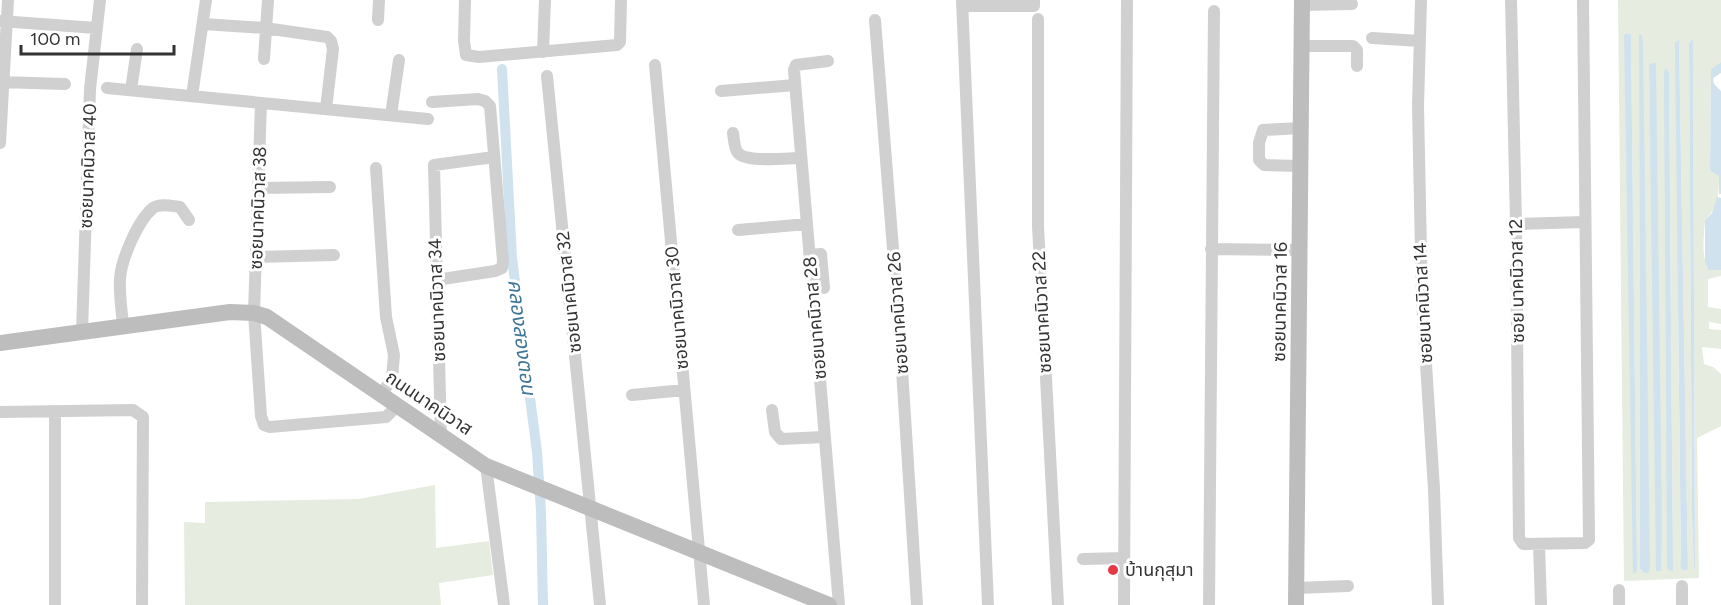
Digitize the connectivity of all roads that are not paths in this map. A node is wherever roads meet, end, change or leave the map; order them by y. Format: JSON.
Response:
{"nodes":[{"id":1,"x":8,"y":0,"type":"edge"},
{"id":2,"x":100,"y":0,"type":"edge"},
{"id":3,"x":206,"y":0,"type":"edge"},
{"id":4,"x":268,"y":0,"type":"edge"},
{"id":5,"x":379,"y":0,"type":"edge"},
{"id":6,"x":465,"y":0,"type":"edge"},
{"id":7,"x":545,"y":0,"type":"edge"},
{"id":8,"x":621,"y":0,"type":"edge"},
{"id":9,"x":1127,"y":0,"type":"edge"},
{"id":10,"x":1421,"y":0,"type":"edge"},
{"id":11,"x":1511,"y":0,"type":"edge"},
{"id":12,"x":1583,"y":0,"type":"edge"},
{"id":13,"x":1302,"y":2,"type":"edge"},
{"id":14,"x":962,"y":3,"type":"edge"},
{"id":15,"x":1352,"y":4,"type":"dead end"},
{"id":16,"x":1035,"y":8,"type":"edge"},
{"id":17,"x":1214,"y":11,"type":"dead end"},
{"id":18,"x":378,"y":20,"type":"dead end"},
{"id":19,"x":876,"y":20,"type":"dead end"},
{"id":20,"x":3,"y":21,"type":"edge"},
{"id":21,"x":203,"y":24,"type":"junction"},
{"id":22,"x":96,"y":28,"type":"junction"},
{"id":23,"x":265,"y":28,"type":"junction"},
{"id":24,"x":1372,"y":38,"type":"dead end"},
{"id":25,"x":1420,"y":41,"type":"junction"},
{"id":26,"x":1302,"y":46,"type":"junction"},
{"id":27,"x":137,"y":49,"type":"dead end"},
{"id":28,"x":543,"y":52,"type":"junction"},
{"id":29,"x":264,"y":59,"type":"dead end"},
{"id":30,"x":399,"y":60,"type":"dead end"},
{"id":31,"x":828,"y":61,"type":"dead end"},
{"id":32,"x":655,"y":65,"type":"dead end"},
{"id":33,"x":1357,"y":66,"type":"dead end"},
{"id":34,"x":547,"y":76,"type":"dead end"},
{"id":35,"x":2,"y":82,"type":"edge"},
{"id":36,"x":65,"y":84,"type":"dead end"},
{"id":37,"x":795,"y":86,"type":"junction"},
{"id":38,"x":107,"y":88,"type":"dead end"},
{"id":39,"x":131,"y":90,"type":"junction"},
{"id":40,"x":721,"y":91,"type":"dead end"},
{"id":41,"x":192,"y":96,"type":"junction"},
{"id":42,"x":432,"y":102,"type":"dead end"},
{"id":43,"x":261,"y":103,"type":"junction"},
{"id":44,"x":326,"y":109,"type":"junction"},
{"id":45,"x":391,"y":115,"type":"junction"},
{"id":46,"x":429,"y":119,"type":"dead end"},
{"id":47,"x":1301,"y":128,"type":"junction"},
{"id":48,"x":733,"y":134,"type":"dead end"},
{"id":49,"x":0,"y":143,"type":"edge"},
{"id":50,"x":494,"y":157,"type":"junction"},
{"id":51,"x":801,"y":158,"type":"junction"},
{"id":52,"x":1301,"y":166,"type":"junction"},
{"id":53,"x":376,"y":168,"type":"dead end"},
{"id":54,"x":330,"y":187,"type":"dead end"},
{"id":55,"x":259,"y":188,"type":"junction"},
{"id":56,"x":189,"y":220,"type":"dead end"},
{"id":57,"x":1585,"y":222,"type":"junction"},
{"id":58,"x":807,"y":224,"type":"junction"},
{"id":59,"x":1516,"y":224,"type":"junction"},
{"id":60,"x":738,"y":230,"type":"dead end"},
{"id":61,"x":1211,"y":249,"type":"junction"},
{"id":62,"x":1300,"y":250,"type":"junction"},
{"id":63,"x":334,"y":255,"type":"dead end"},
{"id":64,"x":810,"y":255,"type":"junction"},
{"id":65,"x":257,"y":257,"type":"junction"},
{"id":66,"x":436,"y":280,"type":"junction"},
{"id":67,"x":824,"y":288,"type":"dead end"},
{"id":68,"x":254,"y":313,"type":"junction"},
{"id":69,"x":123,"y":326,"type":"junction"},
{"id":70,"x":82,"y":332,"type":"junction"},
{"id":71,"x":0,"y":344,"type":"edge"},
{"id":72,"x":684,"y":390,"type":"junction"},
{"id":73,"x":382,"y":394,"type":"junction"},
{"id":74,"x":632,"y":395,"type":"dead end"},
{"id":75,"x":398,"y":405,"type":"junction"},
{"id":76,"x":772,"y":410,"type":"dead end"},
{"id":77,"x":0,"y":412,"type":"edge"},
{"id":78,"x":55,"y":412,"type":"junction"},
{"id":79,"x":441,"y":435,"type":"junction"},
{"id":80,"x":824,"y":437,"type":"junction"},
{"id":81,"x":486,"y":466,"type":"junction"},
{"id":82,"x":590,"y":508,"type":"junction"},
{"id":83,"x":1539,"y":544,"type":"junction"},
{"id":84,"x":699,"y":552,"type":"junction"},
{"id":85,"x":1124,"y":558,"type":"junction"},
{"id":86,"x":1083,"y":559,"type":"dead end"},
{"id":87,"x":1348,"y":586,"type":"dead end"},
{"id":88,"x":1682,"y":586,"type":"dead end"},
{"id":89,"x":1297,"y":588,"type":"junction"},
{"id":90,"x":1619,"y":590,"type":"dead end"},
{"id":91,"x":55,"y":605,"type":"edge"},
{"id":92,"x":142,"y":605,"type":"edge"},
{"id":93,"x":504,"y":605,"type":"edge"},
{"id":94,"x":600,"y":605,"type":"edge"},
{"id":95,"x":704,"y":605,"type":"edge"},
{"id":96,"x":829,"y":605,"type":"edge"},
{"id":97,"x":839,"y":605,"type":"edge"},
{"id":98,"x":917,"y":605,"type":"edge"},
{"id":99,"x":988,"y":605,"type":"edge"},
{"id":100,"x":1058,"y":605,"type":"edge"},
{"id":101,"x":1124,"y":605,"type":"edge"},
{"id":102,"x":1209,"y":605,"type":"edge"},
{"id":103,"x":1296,"y":605,"type":"edge"},
{"id":104,"x":1438,"y":605,"type":"edge"},
{"id":105,"x":1541,"y":605,"type":"edge"},
{"id":106,"x":1619,"y":605,"type":"edge"},
{"id":107,"x":1682,"y":605,"type":"edge"}],
"edges":[{"from":1,"to":20,"type":"street"},
{"from":2,"to":22,"type":"street","name":"ซอยนาคนิวาส 40"},
{"from":3,"to":21,"type":"street"},
{"from":4,"to":23,"type":"street"},
{"from":5,"to":18,"type":"street"},
{"from":6,"to":28,"type":"street"},
{"from":7,"to":28,"type":"street"},
{"from":8,"to":28,"type":"street"},
{"from":9,"to":85,"type":"street"},
{"from":10,"to":25,"type":"street","name":"ซอยนาคนิวาส 14"},
{"from":11,"to":59,"type":"street","name":"ซอย นาคนิวาส 12"},
{"from":12,"to":57,"type":"street"},
{"from":13,"to":15,"type":"street"},
{"from":13,"to":26,"type":"main road","name":"ซอยนาคนิวาส 16"},
{"from":14,"to":16,"type":"street"},
{"from":14,"to":99,"type":"street"},
{"from":16,"to":100,"type":"street","name":"ซอยนาคนิวาส 22"},
{"from":17,"to":61,"type":"street"},
{"from":19,"to":98,"type":"street","name":"ซอยนาคนิวาส 26"},
{"from":20,"to":22,"type":"street"},
{"from":20,"to":35,"type":"street"},
{"from":21,"to":23,"type":"street"},
{"from":21,"to":41,"type":"street"},
{"from":22,"to":70,"type":"street","name":"ซอยนาคนิวาส 40"},
{"from":23,"to":29,"type":"street"},
{"from":23,"to":44,"type":"street"},
{"from":24,"to":25,"type":"street"},
{"from":25,"to":104,"type":"street","name":"ซอยนาคนิวาส 14"},
{"from":26,"to":33,"type":"street"},
{"from":26,"to":47,"type":"main road","name":"ซอยนาคนิวาส 16"},
{"from":27,"to":39,"type":"street"},
{"from":30,"to":45,"type":"street"},
{"from":31,"to":37,"type":"street","name":"ซอยนาคนิวาส 28"},
{"from":32,"to":72,"type":"street","name":"ซอยนาคนิวาส 30"},
{"from":34,"to":82,"type":"street","name":"ซอยนาคนิวาส 32"},
{"from":35,"to":36,"type":"street"},
{"from":35,"to":49,"type":"street"},
{"from":37,"to":40,"type":"street"},
{"from":37,"to":51,"type":"street","name":"ซอยนาคนิวาส 28"},
{"from":38,"to":39,"type":"street"},
{"from":39,"to":41,"type":"street"},
{"from":41,"to":43,"type":"street"},
{"from":42,"to":50,"type":"street"},
{"from":43,"to":44,"type":"street"},
{"from":43,"to":55,"type":"street","name":"ซอยนาคนิวาส 38"},
{"from":44,"to":45,"type":"street"},
{"from":45,"to":46,"type":"street"},
{"from":47,"to":52,"type":"main road","name":"ซอยนาคนิวาส 16"},
{"from":47,"to":52,"type":"street"},
{"from":48,"to":51,"type":"street"},
{"from":50,"to":66,"type":"street","name":"ซอยนาคนิวาส 34"},
{"from":50,"to":66,"type":"street"},
{"from":51,"to":58,"type":"street","name":"ซอยนาคนิวาส 28"},
{"from":52,"to":62,"type":"main road","name":"ซอยนาคนิวาส 16"},
{"from":53,"to":73,"type":"street"},
{"from":54,"to":55,"type":"street"},
{"from":55,"to":65,"type":"street","name":"ซอยนาคนิวาส 38"},
{"from":56,"to":69,"type":"street"},
{"from":57,"to":59,"type":"street"},
{"from":57,"to":83,"type":"street"},
{"from":58,"to":60,"type":"street"},
{"from":58,"to":64,"type":"street","name":"ซอยนาคนิวาส 28"},
{"from":59,"to":83,"type":"street","name":"ซอย นาคนิวาส 12"},
{"from":61,"to":62,"type":"street"},
{"from":61,"to":102,"type":"street"},
{"from":62,"to":89,"type":"main road","name":"ซอยนาคนิวาส 16"},
{"from":63,"to":65,"type":"street"},
{"from":64,"to":67,"type":"street"},
{"from":64,"to":80,"type":"street","name":"ซอยนาคนิวาส 28"},
{"from":65,"to":68,"type":"street","name":"ซอยนาคนิวาส 38"},
{"from":66,"to":79,"type":"street","name":"ซอยนาคนิวาส 34"},
{"from":68,"to":69,"type":"main road","name":"ถนนนาคนิวาส"},
{"from":68,"to":73,"type":"main road","name":"ถนนนาคนิวาส"},
{"from":68,"to":75,"type":"street","name":"ซอยนาคนิวาส 38"},
{"from":69,"to":70,"type":"main road","name":"ถนนนาคนิวาส"},
{"from":70,"to":71,"type":"main road","name":"ถนนนาคนิวาส"},
{"from":72,"to":74,"type":"street"},
{"from":72,"to":84,"type":"street","name":"ซอยนาคนิวาส 30"},
{"from":73,"to":75,"type":"main road","name":"ถนนนาคนิวาส"},
{"from":75,"to":79,"type":"main road","name":"ถนนนาคนิวาส"},
{"from":76,"to":80,"type":"street"},
{"from":77,"to":78,"type":"street"},
{"from":78,"to":91,"type":"street"},
{"from":78,"to":92,"type":"street"},
{"from":79,"to":81,"type":"main road","name":"ถนนนาคนิวาส"},
{"from":80,"to":97,"type":"street","name":"ซอยนาคนิวาส 28"},
{"from":81,"to":82,"type":"main road","name":"ถนนนาคนิวาส"},
{"from":81,"to":93,"type":"street"},
{"from":82,"to":84,"type":"main road","name":"ถนนนาคนิวาส"},
{"from":82,"to":94,"type":"street","name":"ซอยนาคนิวาส 32"},
{"from":83,"to":105,"type":"street"},
{"from":84,"to":95,"type":"street","name":"ซอยนาคนิวาส 30"},
{"from":84,"to":96,"type":"main road","name":"ถนนนาคนิวาส"},
{"from":85,"to":86,"type":"street"},
{"from":85,"to":101,"type":"street"},
{"from":87,"to":89,"type":"street"},
{"from":88,"to":107,"type":"street"},
{"from":89,"to":103,"type":"main road","name":"ซอยนาคนิวาส 16"},
{"from":90,"to":106,"type":"street"}]}
